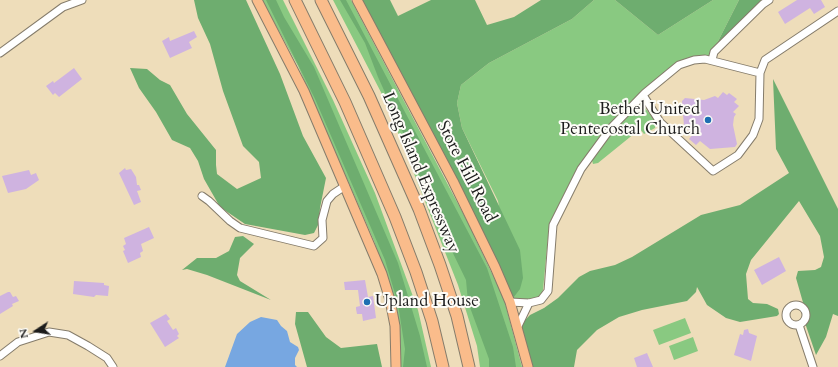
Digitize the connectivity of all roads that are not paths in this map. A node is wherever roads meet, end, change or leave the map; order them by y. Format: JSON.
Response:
{"nodes":[{"id":1,"x":82,"y":0,"type":"edge"},
{"id":2,"x":257,"y":0,"type":"edge"},
{"id":3,"x":295,"y":0,"type":"edge"},
{"id":4,"x":321,"y":0,"type":"edge"},
{"id":5,"x":328,"y":0,"type":"edge"},
{"id":6,"x":357,"y":0,"type":"edge"},
{"id":7,"x":769,"y":0,"type":"edge"},
{"id":8,"x":838,"y":11,"type":"edge"},
{"id":9,"x":0,"y":53,"type":"edge"},
{"id":10,"x":712,"y":60,"type":"junction"},
{"id":11,"x":760,"y":73,"type":"junction"},
{"id":12,"x":643,"y":95,"type":"junction"},
{"id":13,"x":369,"y":96,"type":"junction"},
{"id":14,"x":345,"y":186,"type":"junction"},
{"id":15,"x":202,"y":196,"type":"dead end"},
{"id":16,"x":510,"y":302,"type":"junction"},
{"id":17,"x":529,"y":303,"type":"junction"},
{"id":18,"x":799,"y":325,"type":"dead end"},
{"id":19,"x":518,"y":326,"type":"junction"},
{"id":20,"x":0,"y":356,"type":"edge"},
{"id":21,"x":113,"y":367,"type":"edge"},
{"id":22,"x":396,"y":367,"type":"edge"},
{"id":23,"x":443,"y":367,"type":"edge"},
{"id":24,"x":469,"y":367,"type":"edge"},
{"id":25,"x":528,"y":367,"type":"edge"},
{"id":26,"x":813,"y":367,"type":"edge"}],
"edges":[{"from":1,"to":9,"type":"street"},
{"from":2,"to":14,"type":"main road"},
{"from":3,"to":23,"type":"highway"},
{"from":4,"to":13,"type":"highway","name":"Long Island Expressway"},
{"from":5,"to":13,"type":"highway"},
{"from":6,"to":16,"type":"main road","name":"Store Hill Road"},
{"from":7,"to":10,"type":"street"},
{"from":8,"to":11,"type":"street"},
{"from":10,"to":11,"type":"street"},
{"from":10,"to":12,"type":"street"},
{"from":11,"to":12,"type":"street"},
{"from":12,"to":17,"type":"street"},
{"from":13,"to":24,"type":"highway","name":"Long Island Expressway"},
{"from":14,"to":15,"type":"street"},
{"from":14,"to":22,"type":"main road"},
{"from":16,"to":17,"type":"street"},
{"from":16,"to":19,"type":"main road","name":"Store Hill Road"},
{"from":17,"to":19,"type":"street"},
{"from":18,"to":26,"type":"street"},
{"from":19,"to":25,"type":"main road","name":"Store Hill Road"},
{"from":20,"to":21,"type":"street"}]}
